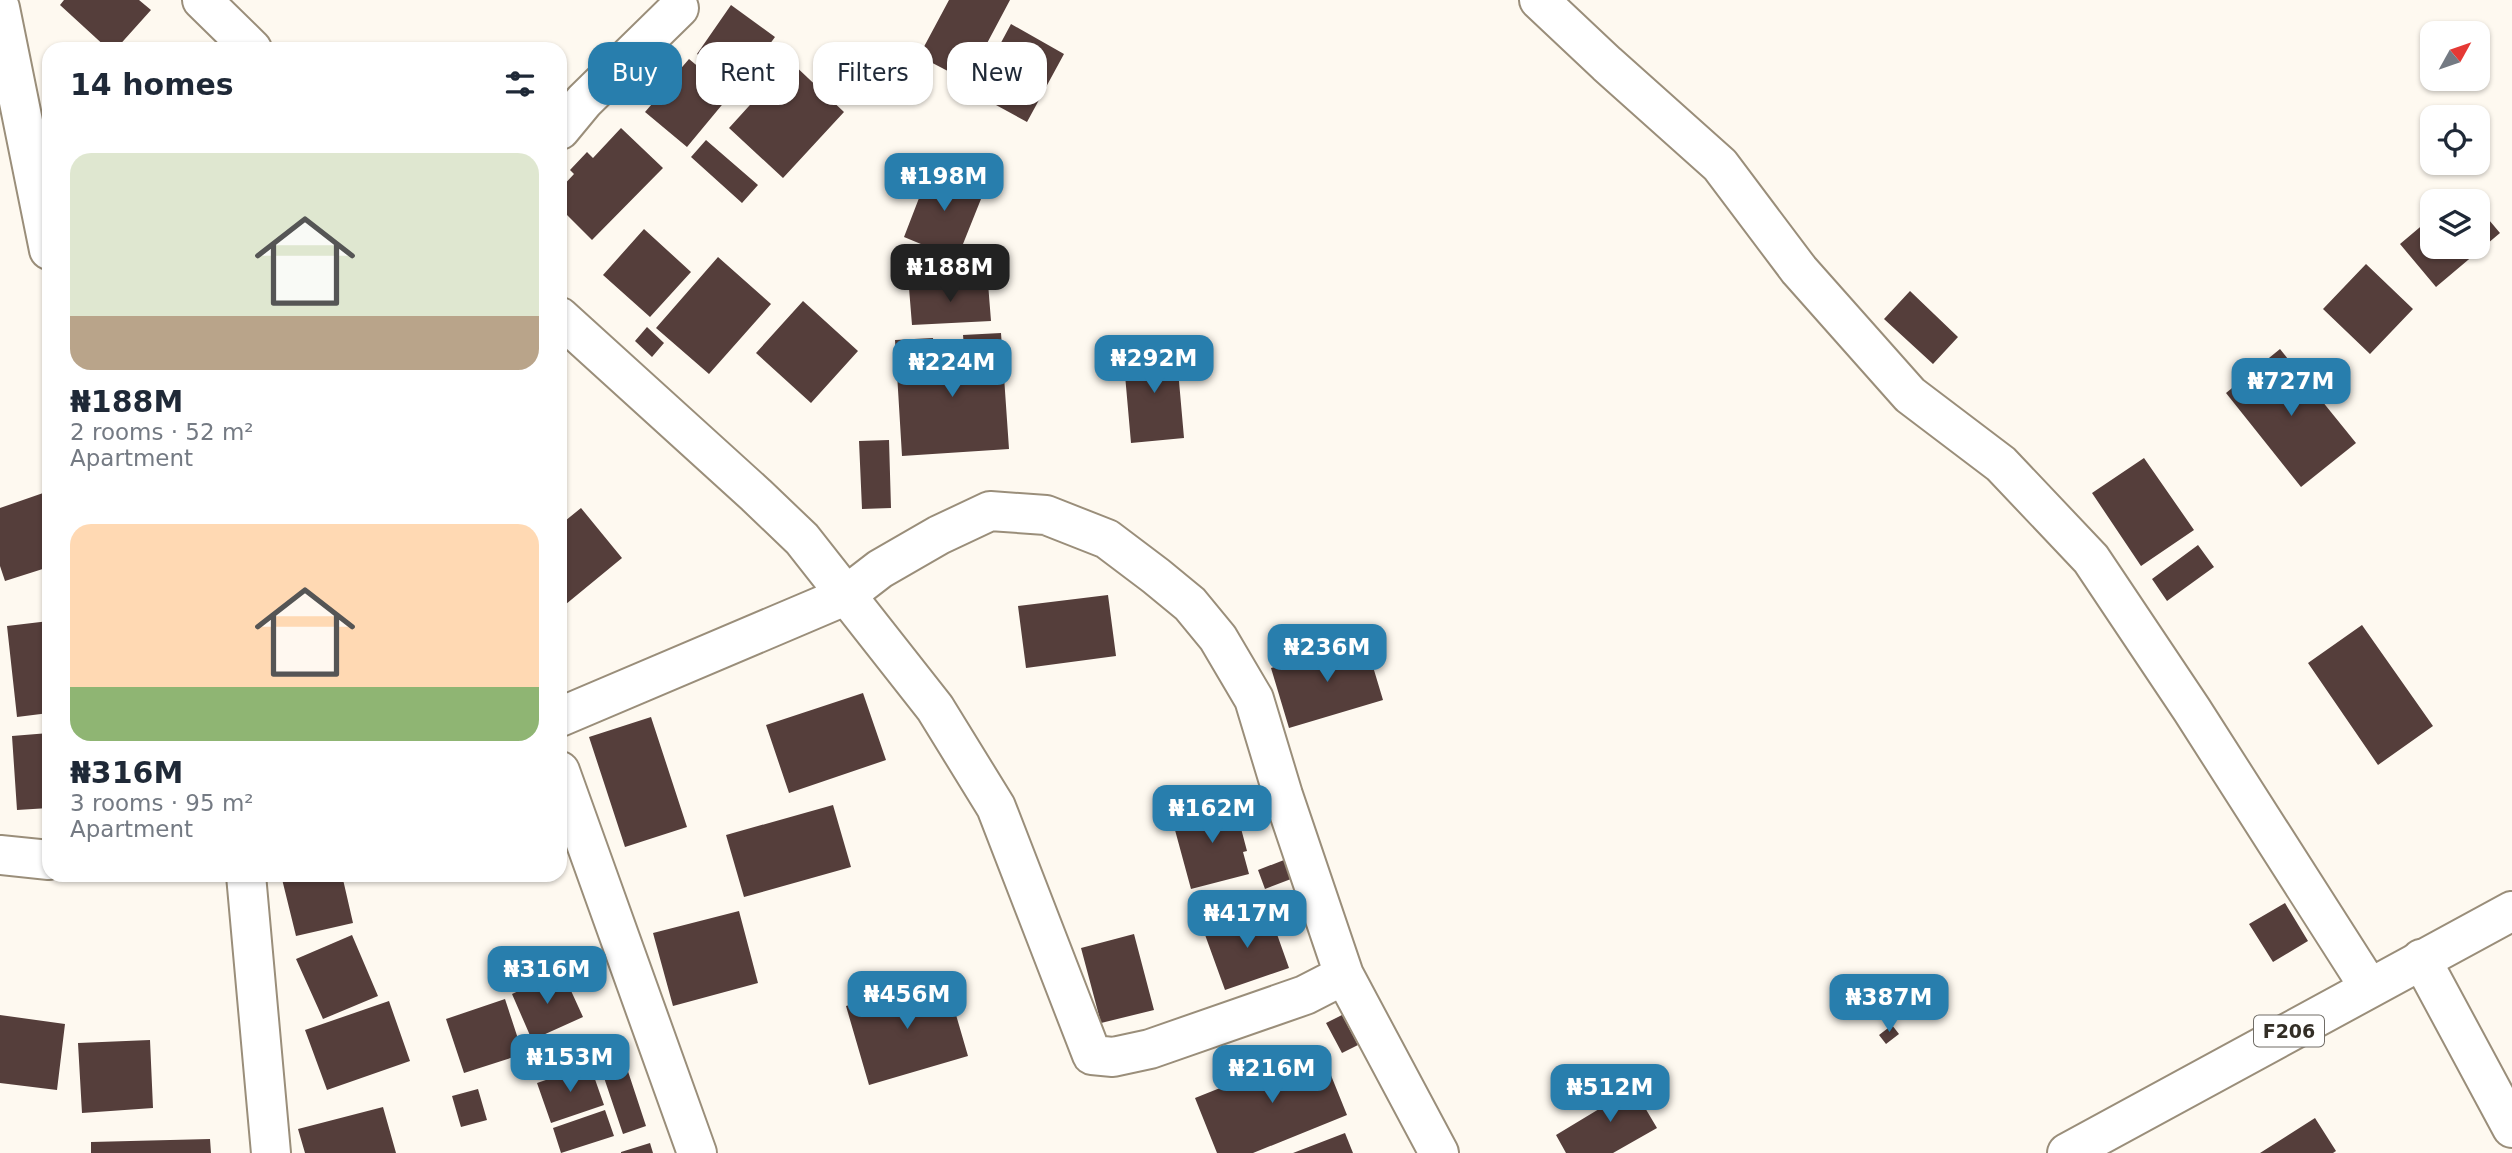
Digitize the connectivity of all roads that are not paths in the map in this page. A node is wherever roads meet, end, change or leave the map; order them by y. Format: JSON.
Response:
{"nodes":[{"id":1,"x":202,"y":0,"type":"edge"},
{"id":2,"x":1539,"y":0,"type":"edge"},
{"id":3,"x":0,"y":8,"type":"edge"},
{"id":4,"x":680,"y":8,"type":"dead end"},
{"id":5,"x":245,"y":42,"type":"edge"},
{"id":6,"x":567,"y":122,"type":"edge"},
{"id":7,"x":42,"y":215,"type":"edge"},
{"id":8,"x":567,"y":323,"type":"edge"},
{"id":9,"x":845,"y":596,"type":"junction"},
{"id":10,"x":567,"y":714,"type":"edge"},
{"id":11,"x":567,"y":791,"type":"edge"},
{"id":12,"x":0,"y":855,"type":"edge"},
{"id":13,"x":42,"y":859,"type":"edge"},
{"id":14,"x":247,"y":882,"type":"edge"},
{"id":15,"x":2512,"y":911,"type":"edge"},
{"id":16,"x":2421,"y":960,"type":"junction"},
{"id":17,"x":1344,"y":975,"type":"junction"},
{"id":18,"x":2369,"y":987,"type":"junction"},
{"id":19,"x":2512,"y":1128,"type":"edge"},
{"id":20,"x":271,"y":1153,"type":"edge"},
{"id":21,"x":697,"y":1153,"type":"edge"},
{"id":22,"x":1439,"y":1153,"type":"edge"},
{"id":23,"x":2067,"y":1153,"type":"edge"}],
"edges":[{"from":1,"to":5,"type":"street"},
{"from":2,"to":18,"type":"street"},
{"from":3,"to":7,"type":"street"},
{"from":4,"to":6,"type":"street"},
{"from":8,"to":9,"type":"street"},
{"from":9,"to":10,"type":"street"},
{"from":9,"to":17,"type":"street"},
{"from":9,"to":17,"type":"street"},
{"from":11,"to":21,"type":"street"},
{"from":12,"to":13,"type":"street"},
{"from":14,"to":20,"type":"street"},
{"from":15,"to":16,"type":"street","number":"F206"},
{"from":16,"to":18,"type":"street","number":"F206"},
{"from":16,"to":19,"type":"street"},
{"from":17,"to":22,"type":"street"},
{"from":18,"to":23,"type":"street","number":"F206"}]}
